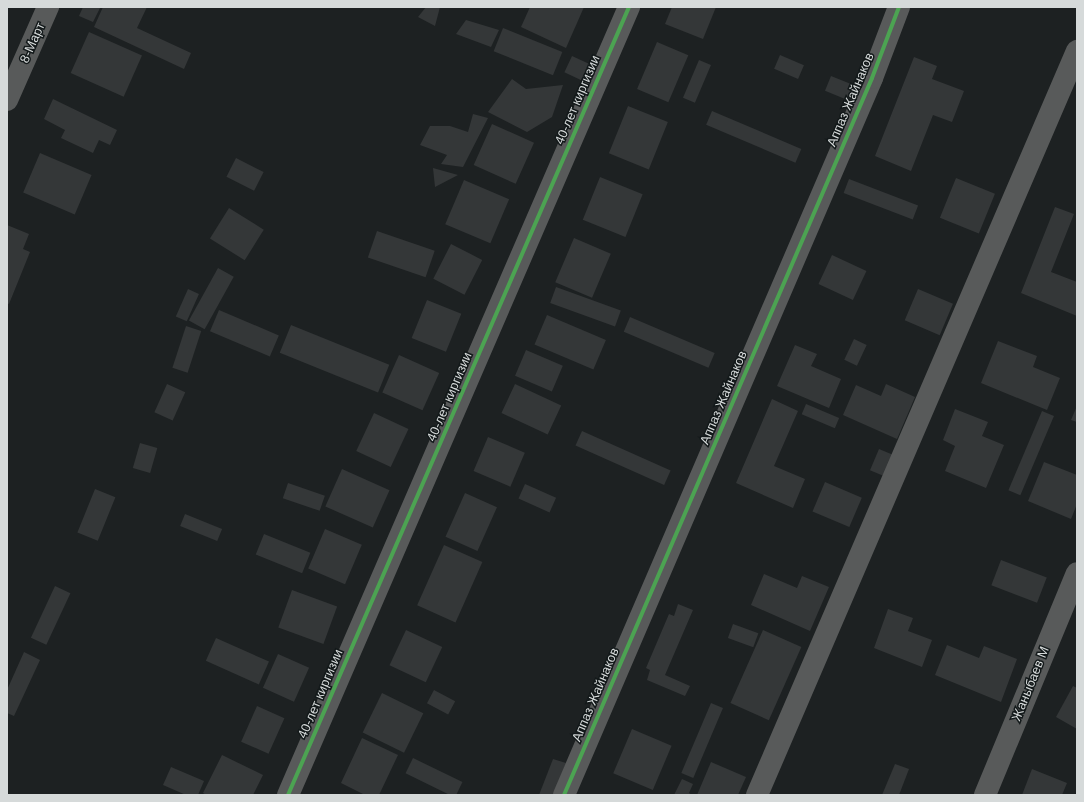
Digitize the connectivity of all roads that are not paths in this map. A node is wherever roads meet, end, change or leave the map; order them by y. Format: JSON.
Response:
{"nodes":[{"id":1,"x":48,"y":7,"type":"edge"},
{"id":2,"x":629,"y":7,"type":"edge"},
{"id":3,"x":899,"y":7,"type":"edge"},
{"id":4,"x":1077,"y":51,"type":"edge"},
{"id":5,"x":7,"y":100,"type":"edge"},
{"id":6,"x":1077,"y":572,"type":"edge"},
{"id":7,"x":288,"y":795,"type":"edge"},
{"id":8,"x":564,"y":795,"type":"edge"},
{"id":9,"x":757,"y":795,"type":"edge"},
{"id":10,"x":985,"y":795,"type":"edge"}],
"edges":[{"from":1,"to":5,"type":"street","name":"8-Март"},
{"from":2,"to":7,"type":"street","name":"40-лет киргизии"},
{"from":3,"to":8,"type":"street","name":"Аппаз Жайнаков"},
{"from":4,"to":9,"type":"street"},
{"from":6,"to":10,"type":"street","name":"Жаныбаев М"}]}
